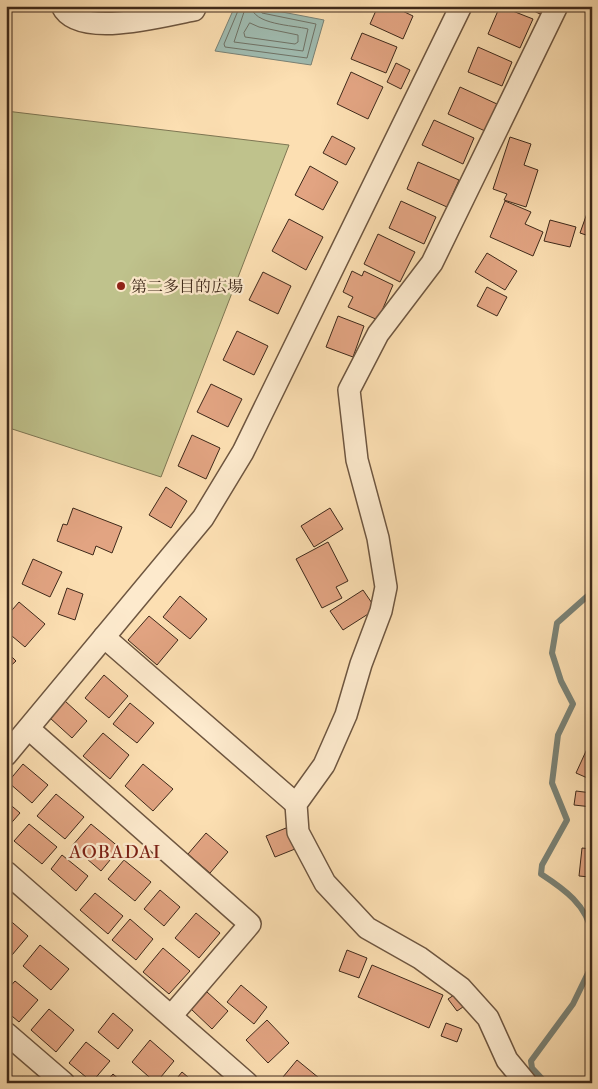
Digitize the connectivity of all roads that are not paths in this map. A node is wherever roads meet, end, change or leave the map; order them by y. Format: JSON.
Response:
{"nodes":[{"id":1,"x":62,"y":6,"type":"edge"},
{"id":2,"x":196,"y":6,"type":"edge"},
{"id":3,"x":461,"y":6,"type":"edge"},
{"id":4,"x":557,"y":6,"type":"edge"},
{"id":5,"x":104,"y":637,"type":"junction"},
{"id":6,"x":29,"y":729,"type":"junction"},
{"id":7,"x":6,"y":756,"type":"edge"},
{"id":8,"x":296,"y":804,"type":"junction"},
{"id":9,"x":6,"y":872,"type":"edge"},
{"id":10,"x":172,"y":1015,"type":"junction"},
{"id":11,"x":6,"y":1032,"type":"edge"},
{"id":12,"x":64,"y":1083,"type":"edge"},
{"id":13,"x":247,"y":1083,"type":"edge"},
{"id":14,"x":526,"y":1083,"type":"edge"}],
"edges":[{"from":1,"to":2,"type":"street"},
{"from":3,"to":5,"type":"street"},
{"from":4,"to":8,"type":"street"},
{"from":5,"to":6,"type":"street"},
{"from":5,"to":8,"type":"street"},
{"from":6,"to":7,"type":"street"},
{"from":6,"to":10,"type":"street"},
{"from":8,"to":14,"type":"street"},
{"from":9,"to":10,"type":"street"},
{"from":10,"to":13,"type":"street"},
{"from":11,"to":12,"type":"street"}]}
